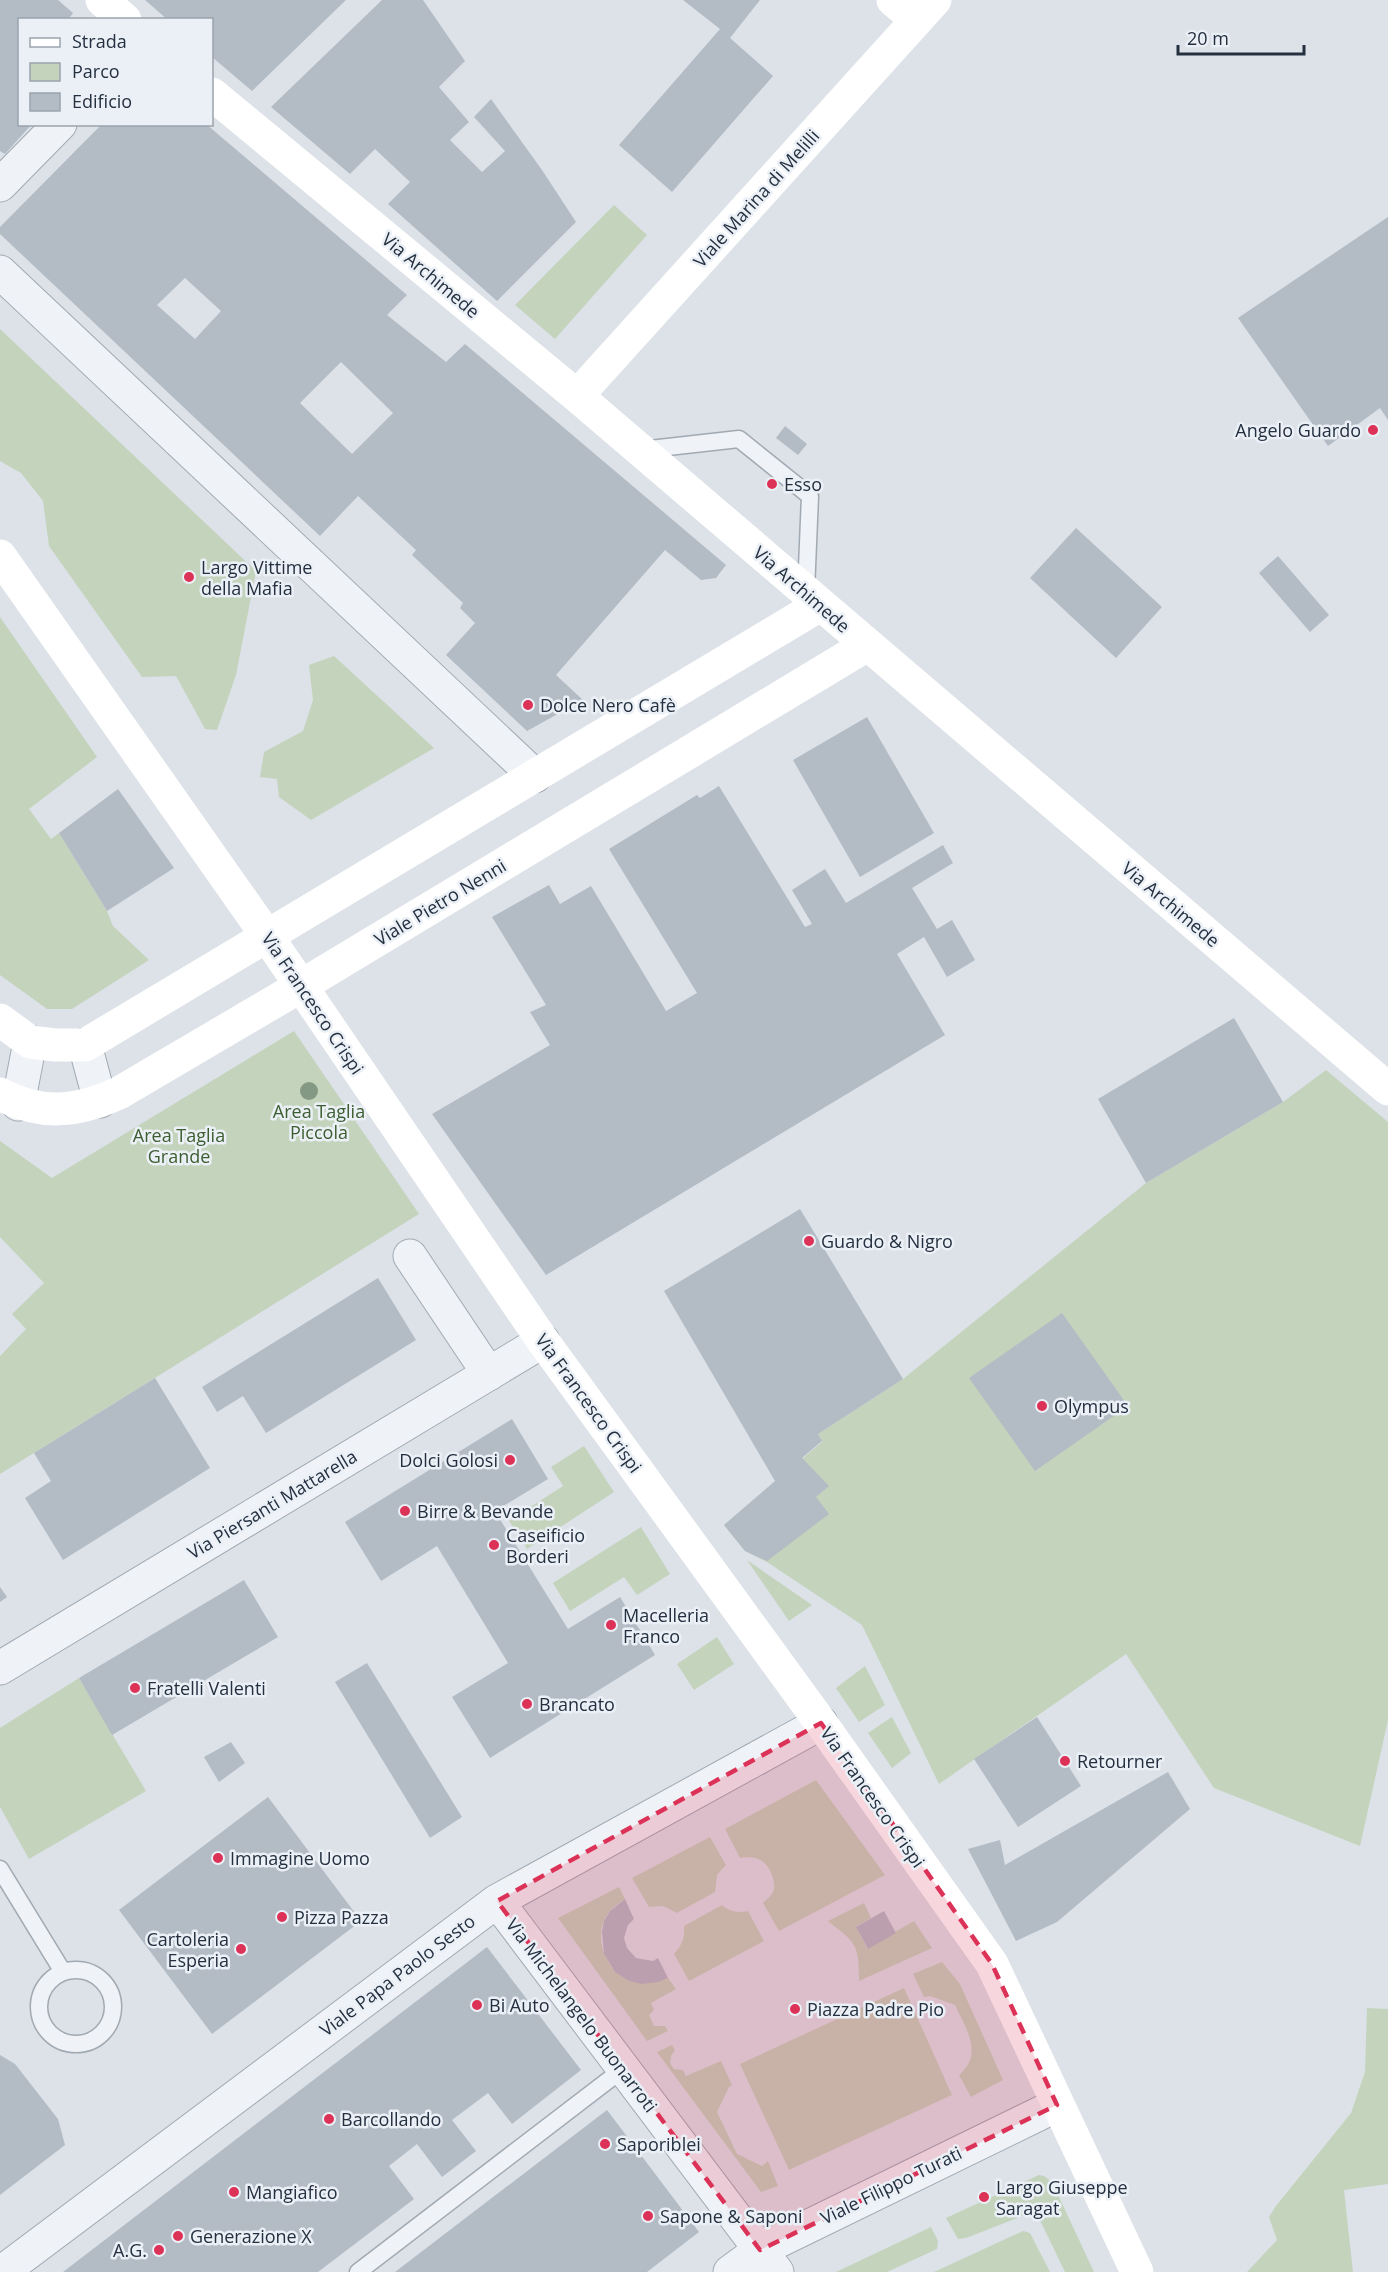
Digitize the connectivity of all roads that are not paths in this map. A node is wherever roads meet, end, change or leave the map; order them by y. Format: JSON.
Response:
{"nodes":[{"id":1,"x":102,"y":0,"type":"edge"},
{"id":2,"x":915,"y":7,"type":"edge"},
{"id":3,"x":123,"y":18,"type":"edge"},
{"id":4,"x":213,"y":95,"type":"edge"},
{"id":5,"x":58,"y":126,"type":"edge"},
{"id":6,"x":1,"y":184,"type":"edge"},
{"id":7,"x":0,"y":272,"type":"edge"},
{"id":8,"x":577,"y":396,"type":"junction"},
{"id":9,"x":641,"y":450,"type":"junction"},
{"id":10,"x":0,"y":556,"type":"edge"},
{"id":11,"x":813,"y":598,"type":"junction"},
{"id":12,"x":867,"y":645,"type":"junction"},
{"id":13,"x":535,"y":776,"type":"junction"},
{"id":14,"x":267,"y":936,"type":"junction"},
{"id":15,"x":301,"y":986,"type":"junction"},
{"id":16,"x":0,"y":1020,"type":"edge"},
{"id":17,"x":30,"y":1042,"type":"junction"},
{"id":18,"x":85,"y":1045,"type":"junction"},
{"id":19,"x":1388,"y":1089,"type":"edge"},
{"id":20,"x":9,"y":1099,"type":"edge"},
{"id":21,"x":100,"y":1101,"type":"junction"},
{"id":22,"x":410,"y":1256,"type":"dead end"},
{"id":23,"x":543,"y":1341,"type":"junction"},
{"id":24,"x":489,"y":1374,"type":"junction"},
{"id":25,"x":0,"y":1668,"type":"edge"},
{"id":26,"x":821,"y":1723,"type":"junction"},
{"id":27,"x":0,"y":1869,"type":"edge"},
{"id":28,"x":496,"y":1901,"type":"junction"},
{"id":29,"x":63,"y":1972,"type":"junction"},
{"id":30,"x":623,"y":2068,"type":"junction"},
{"id":31,"x":1057,"y":2105,"type":"junction"},
{"id":32,"x":768,"y":2261,"type":"edge"},
{"id":33,"x":2,"y":2272,"type":"edge"},
{"id":34,"x":358,"y":2272,"type":"edge"},
{"id":35,"x":730,"y":2272,"type":"edge"},
{"id":36,"x":1137,"y":2272,"type":"edge"}],
"edges":[{"from":1,"to":3,"type":"street"},
{"from":2,"to":8,"type":"street","name":"Viale Marina di Melilli"},
{"from":4,"to":8,"type":"street","name":"Via Archimede"},
{"from":5,"to":6,"type":"street"},
{"from":7,"to":13,"type":"street"},
{"from":8,"to":9,"type":"street","name":"Via Archimede"},
{"from":9,"to":11,"type":"street","name":"Via Archimede"},
{"from":9,"to":11,"type":"lane"},
{"from":10,"to":14,"type":"street","name":"Via Francesco Crispi"},
{"from":11,"to":12,"type":"street","name":"Via Archimede"},
{"from":11,"to":13,"type":"street"},
{"from":12,"to":15,"type":"street","name":"Viale Pietro Nenni"},
{"from":12,"to":19,"type":"street","name":"Via Archimede"},
{"from":13,"to":14,"type":"street"},
{"from":14,"to":15,"type":"street","name":"Via Francesco Crispi"},
{"from":14,"to":18,"type":"street"},
{"from":15,"to":21,"type":"street","name":"Viale Pietro Nenni"},
{"from":15,"to":23,"type":"street","name":"Via Francesco Crispi"},
{"from":16,"to":17,"type":"street"},
{"from":17,"to":18,"type":"street"},
{"from":17,"to":20,"type":"street"},
{"from":18,"to":21,"type":"street"},
{"from":20,"to":21,"type":"street","name":"Viale Pietro Nenni"},
{"from":22,"to":24,"type":"street"},
{"from":23,"to":24,"type":"street","name":"Via Piersanti Mattarella"},
{"from":23,"to":26,"type":"street","name":"Via Francesco Crispi"},
{"from":24,"to":25,"type":"street","name":"Via Piersanti Mattarella"},
{"from":26,"to":28,"type":"street","name":"Viale Papa Paolo Sesto"},
{"from":26,"to":31,"type":"street","name":"Via Francesco Crispi"},
{"from":27,"to":29,"type":"lane"},
{"from":28,"to":30,"type":"street","name":"Via Michelangelo Buonarroti"},
{"from":28,"to":33,"type":"street","name":"Viale Papa Paolo Sesto"},
{"from":29,"to":29,"type":"lane"},
{"from":30,"to":32,"type":"street","name":"Via Michelangelo Buonarroti"},
{"from":30,"to":34,"type":"lane"},
{"from":31,"to":32,"type":"street","name":"Viale Filippo Turati"},
{"from":31,"to":36,"type":"street","name":"Via Francesco Crispi"},
{"from":32,"to":35,"type":"street","name":"Viale Filippo Turati"}]}
